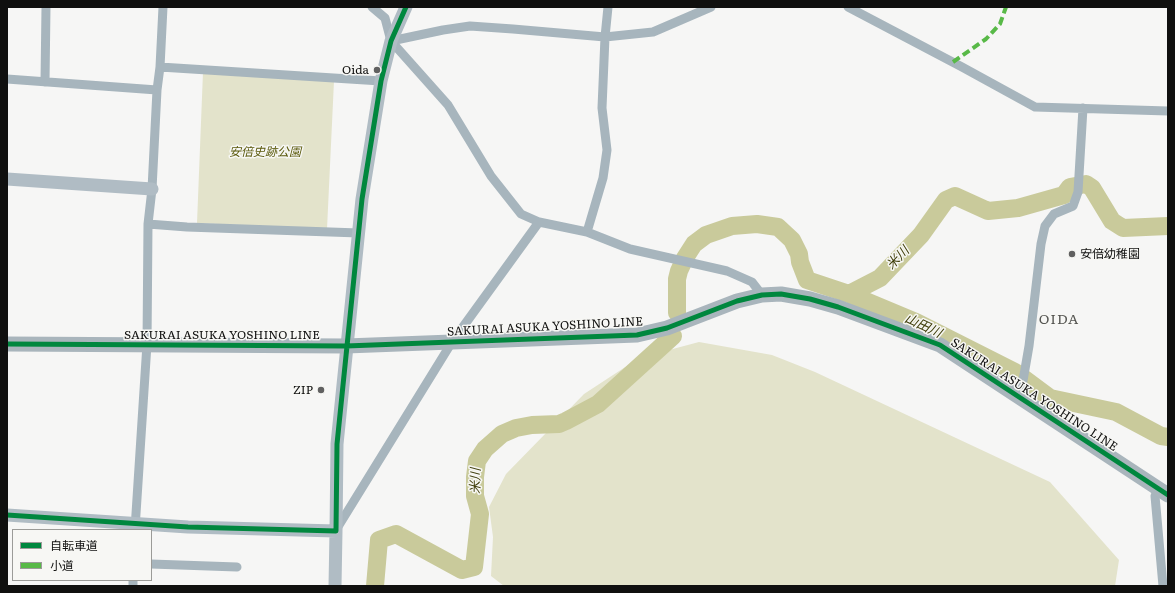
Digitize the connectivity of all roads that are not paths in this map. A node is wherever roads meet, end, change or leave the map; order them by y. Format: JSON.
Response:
{"nodes":[{"id":1,"x":46,"y":7,"type":"edge"},
{"id":2,"x":163,"y":7,"type":"edge"},
{"id":3,"x":372,"y":7,"type":"edge"},
{"id":4,"x":406,"y":7,"type":"edge"},
{"id":5,"x":608,"y":7,"type":"edge"},
{"id":6,"x":711,"y":7,"type":"edge"},
{"id":7,"x":848,"y":7,"type":"edge"},
{"id":8,"x":604,"y":37,"type":"junction"},
{"id":9,"x":391,"y":41,"type":"junction"},
{"id":10,"x":160,"y":67,"type":"junction"},
{"id":11,"x":7,"y":79,"type":"edge"},
{"id":12,"x":381,"y":81,"type":"junction"},
{"id":13,"x":45,"y":82,"type":"junction"},
{"id":14,"x":157,"y":90,"type":"junction"},
{"id":15,"x":1083,"y":108,"type":"junction"},
{"id":16,"x":1168,"y":111,"type":"edge"},
{"id":17,"x":7,"y":179,"type":"edge"},
{"id":18,"x":152,"y":189,"type":"junction"},
{"id":19,"x":539,"y":222,"type":"junction"},
{"id":20,"x":148,"y":224,"type":"junction"},
{"id":21,"x":587,"y":232,"type":"junction"},
{"id":22,"x":359,"y":233,"type":"junction"},
{"id":23,"x":762,"y":295,"type":"junction"},
{"id":24,"x":452,"y":342,"type":"junction"},
{"id":25,"x":7,"y":344,"type":"edge"},
{"id":26,"x":147,"y":344,"type":"junction"},
{"id":27,"x":346,"y":346,"type":"junction"},
{"id":28,"x":1020,"y":398,"type":"junction"},
{"id":29,"x":1163,"y":492,"type":"edge"},
{"id":30,"x":7,"y":515,"type":"edge"},
{"id":31,"x":135,"y":527,"type":"edge"},
{"id":32,"x":336,"y":531,"type":"junction"},
{"id":33,"x":152,"y":564,"type":"edge"},
{"id":34,"x":237,"y":567,"type":"dead end"},
{"id":35,"x":335,"y":586,"type":"edge"},
{"id":36,"x":1163,"y":586,"type":"edge"}],
"edges":[{"from":1,"to":13,"type":"street"},
{"from":2,"to":10,"type":"street"},
{"from":3,"to":9,"type":"street"},
{"from":4,"to":9,"type":"street"},
{"from":5,"to":8,"type":"street"},
{"from":6,"to":8,"type":"street"},
{"from":7,"to":15,"type":"street"},
{"from":8,"to":9,"type":"street"},
{"from":8,"to":21,"type":"street"},
{"from":9,"to":12,"type":"street"},
{"from":9,"to":19,"type":"street"},
{"from":10,"to":12,"type":"street"},
{"from":10,"to":14,"type":"street"},
{"from":11,"to":13,"type":"street"},
{"from":12,"to":22,"type":"street"},
{"from":13,"to":14,"type":"street"},
{"from":14,"to":18,"type":"street"},
{"from":15,"to":16,"type":"street"},
{"from":15,"to":28,"type":"street"},
{"from":17,"to":18,"type":"street"},
{"from":18,"to":20,"type":"street"},
{"from":19,"to":21,"type":"street"},
{"from":19,"to":24,"type":"street"},
{"from":20,"to":22,"type":"street"},
{"from":20,"to":26,"type":"street"},
{"from":21,"to":23,"type":"street"},
{"from":22,"to":27,"type":"street"},
{"from":23,"to":24,"type":"main road","name":"SAKURAI ASUKA YOSHINO LINE"},
{"from":23,"to":28,"type":"main road","name":"SAKURAI ASUKA YOSHINO LINE"},
{"from":24,"to":27,"type":"main road","name":"SAKURAI ASUKA YOSHINO LINE"},
{"from":24,"to":32,"type":"street"},
{"from":25,"to":26,"type":"main road","name":"SAKURAI ASUKA YOSHINO LINE"},
{"from":26,"to":27,"type":"main road","name":"SAKURAI ASUKA YOSHINO LINE"},
{"from":26,"to":31,"type":"street"},
{"from":27,"to":32,"type":"street"},
{"from":28,"to":29,"type":"main road","name":"SAKURAI ASUKA YOSHINO LINE"},
{"from":29,"to":36,"type":"street"},
{"from":30,"to":31,"type":"street"},
{"from":31,"to":32,"type":"street"},
{"from":32,"to":35,"type":"street"},
{"from":33,"to":34,"type":"street"}]}
